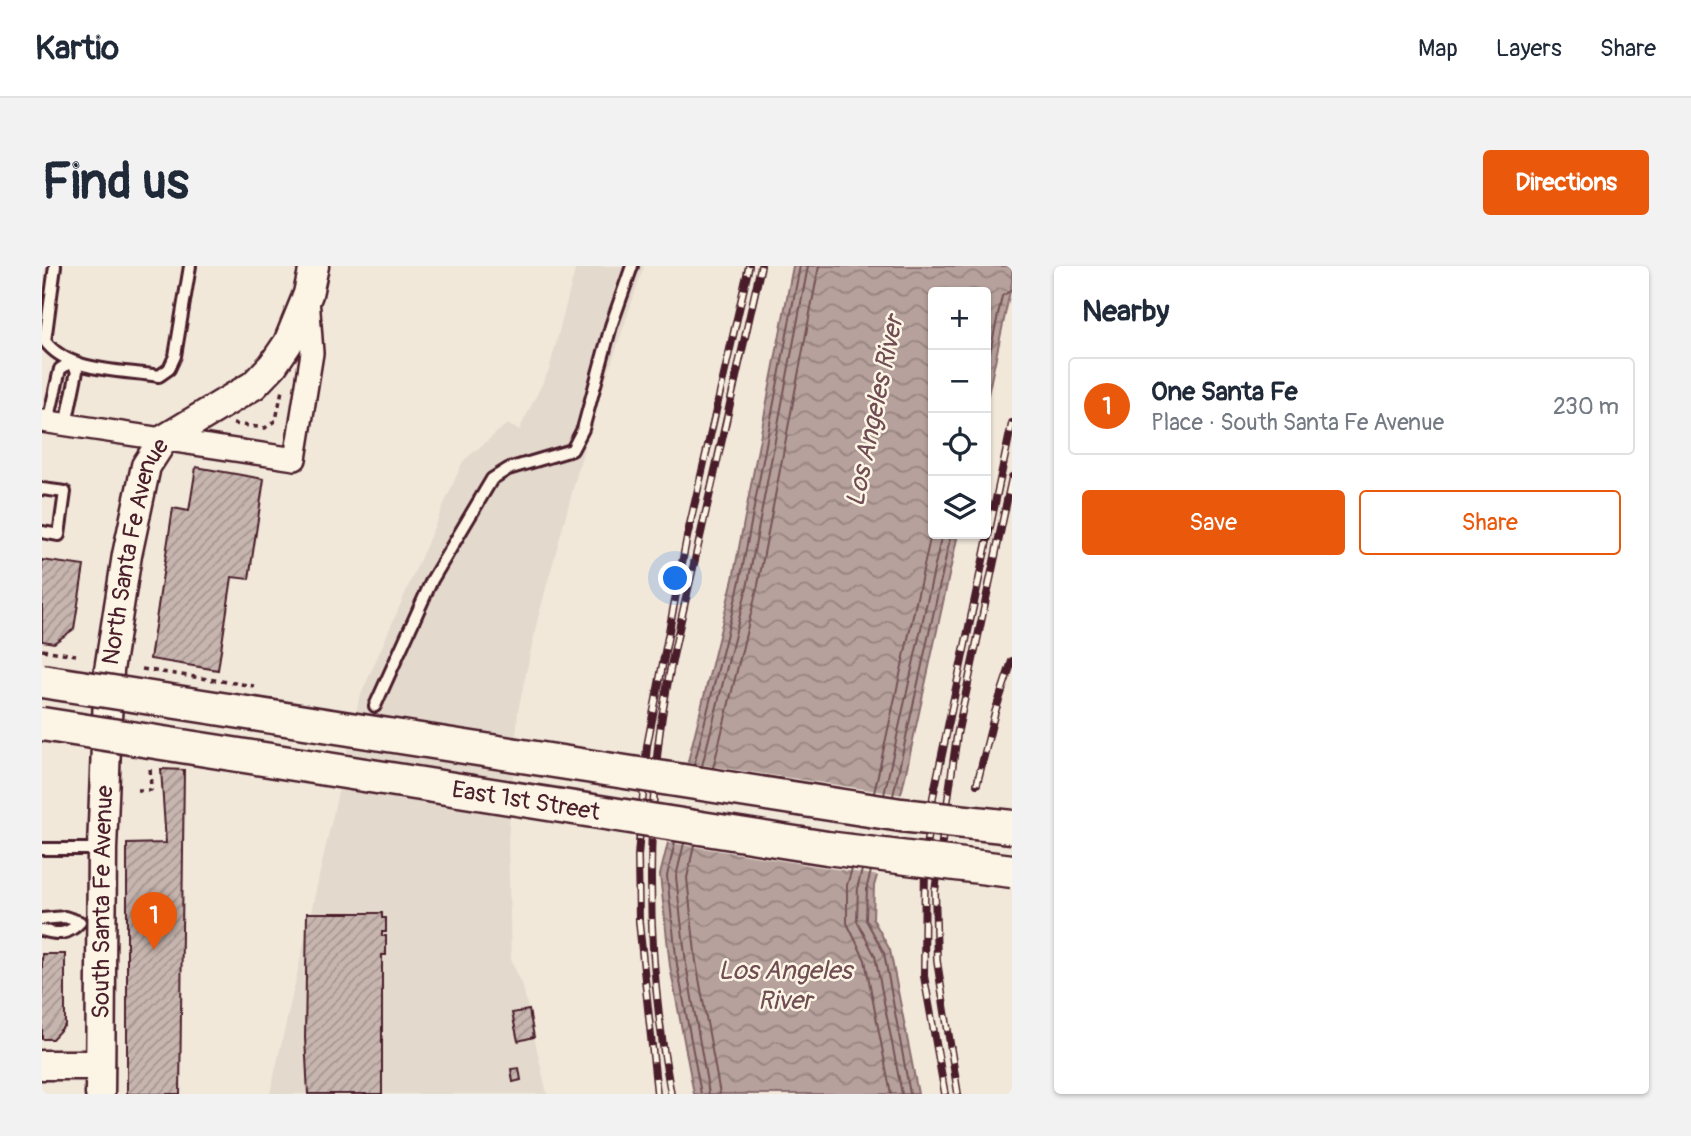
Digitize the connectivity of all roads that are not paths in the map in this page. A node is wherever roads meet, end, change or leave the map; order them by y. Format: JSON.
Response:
{"nodes":[{"id":1,"x":55,"y":266,"type":"edge"},
{"id":2,"x":190,"y":266,"type":"edge"},
{"id":3,"x":314,"y":266,"type":"edge"},
{"id":4,"x":632,"y":266,"type":"edge"},
{"id":5,"x":308,"y":295,"type":"junction"},
{"id":6,"x":71,"y":362,"type":"junction"},
{"id":7,"x":52,"y":423,"type":"edge"},
{"id":8,"x":163,"y":440,"type":"junction"},
{"id":9,"x":42,"y":489,"type":"edge"},
{"id":10,"x":42,"y":532,"type":"edge"},
{"id":11,"x":42,"y":681,"type":"edge"},
{"id":12,"x":374,"y":706,"type":"dead end"},
{"id":13,"x":107,"y":710,"type":"joint"},
{"id":14,"x":42,"y":724,"type":"edge"},
{"id":15,"x":1012,"y":827,"type":"edge"},
{"id":16,"x":42,"y":849,"type":"edge"},
{"id":17,"x":102,"y":849,"type":"junction"},
{"id":18,"x":1012,"y":871,"type":"edge"},
{"id":19,"x":42,"y":919,"type":"edge"},
{"id":20,"x":91,"y":923,"type":"junction"},
{"id":21,"x":42,"y":930,"type":"edge"},
{"id":22,"x":42,"y":1065,"type":"edge"},
{"id":23,"x":100,"y":1065,"type":"junction"},
{"id":24,"x":100,"y":1094,"type":"edge"}],
"edges":[{"from":1,"to":6,"type":"lane"},
{"from":2,"to":6,"type":"lane"},
{"from":3,"to":5,"type":"street","name":"North Santa Fe Avenue"},
{"from":4,"to":12,"type":"lane"},
{"from":5,"to":8,"type":"street","name":"North Santa Fe Avenue"},
{"from":5,"to":8,"type":"street"},
{"from":6,"to":7,"type":"lane"},
{"from":6,"to":7,"type":"lane"},
{"from":7,"to":8,"type":"street"},
{"from":8,"to":13,"type":"street","name":"North Santa Fe Avenue"},
{"from":9,"to":10,"type":"lane"},
{"from":11,"to":15,"type":"main road","name":"East 1st Street","bridge":true},
{"from":13,"to":17,"type":"street","name":"South Santa Fe Avenue"},
{"from":14,"to":18,"type":"main road","name":"East 1st Street","bridge":true},
{"from":16,"to":17,"type":"lane"},
{"from":17,"to":20,"type":"street","name":"South Santa Fe Avenue"},
{"from":19,"to":20,"type":"lane"},
{"from":20,"to":21,"type":"lane"},
{"from":20,"to":23,"type":"street","name":"South Santa Fe Avenue"},
{"from":22,"to":23,"type":"street"},
{"from":23,"to":24,"type":"street","name":"South Santa Fe Avenue"}]}
